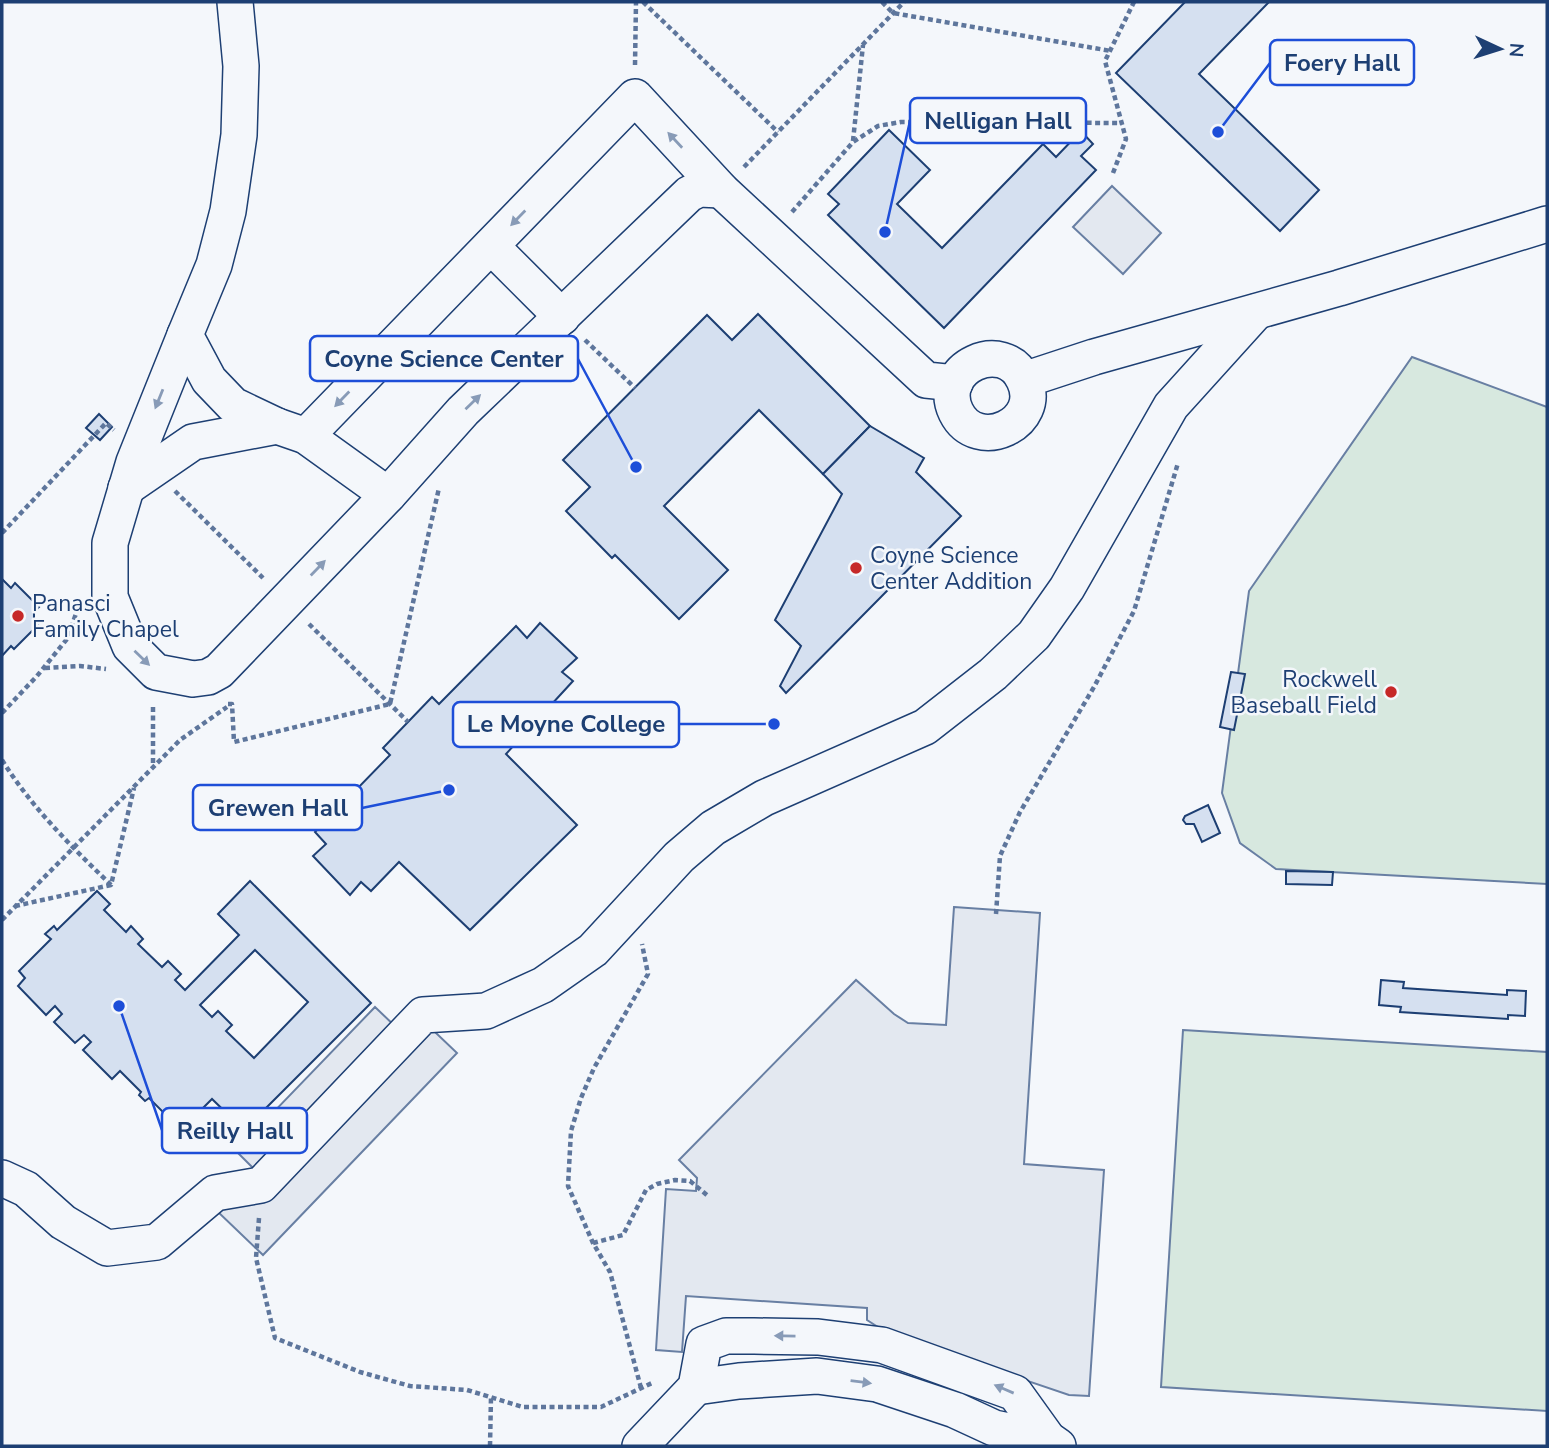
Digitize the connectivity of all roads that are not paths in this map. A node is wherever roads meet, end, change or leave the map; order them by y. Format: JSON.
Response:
{"nodes":[{"id":1,"x":235,"y":2,"type":"edge"},
{"id":2,"x":721,"y":190,"type":"junction"},
{"id":3,"x":1547,"y":224,"type":"edge"},
{"id":4,"x":491,"y":246,"type":"junction"},
{"id":5,"x":1256,"y":312,"type":"junction"},
{"id":6,"x":572,"y":327,"type":"junction"},
{"id":7,"x":185,"y":335,"type":"junction"},
{"id":8,"x":1024,"y":380,"type":"junction"},
{"id":9,"x":955,"y":383,"type":"junction"},
{"id":10,"x":291,"y":431,"type":"junction"},
{"id":11,"x":139,"y":470,"type":"junction"},
{"id":12,"x":388,"y":495,"type":"junction"},
{"id":13,"x":2,"y":1178,"type":"edge"},
{"id":14,"x":696,"y":1387,"type":"junction"},
{"id":15,"x":647,"y":1439,"type":"edge"},
{"id":16,"x":1051,"y":1444,"type":"edge"}],
"edges":[{"from":1,"to":7,"type":"lane"},
{"from":2,"to":4,"type":"lane","one_way":true},
{"from":2,"to":6,"type":"lane"},
{"from":2,"to":9,"type":"lane"},
{"from":3,"to":5,"type":"lane"},
{"from":4,"to":6,"type":"lane"},
{"from":4,"to":10,"type":"lane","one_way":true},
{"from":5,"to":8,"type":"lane"},
{"from":5,"to":13,"type":"lane"},
{"from":12,"to":6,"type":"lane","one_way":true},
{"from":7,"to":10,"type":"lane"},
{"from":7,"to":11,"type":"lane","one_way":true},
{"from":8,"to":9,"type":"lane"},
{"from":8,"to":9,"type":"lane"},
{"from":10,"to":11,"type":"lane"},
{"from":10,"to":12,"type":"lane"},
{"from":11,"to":12,"type":"lane","one_way":true},
{"from":14,"to":15,"type":"lane"},
{"from":14,"to":16,"type":"lane","one_way":true},
{"from":16,"to":14,"type":"lane","one_way":true}]}
